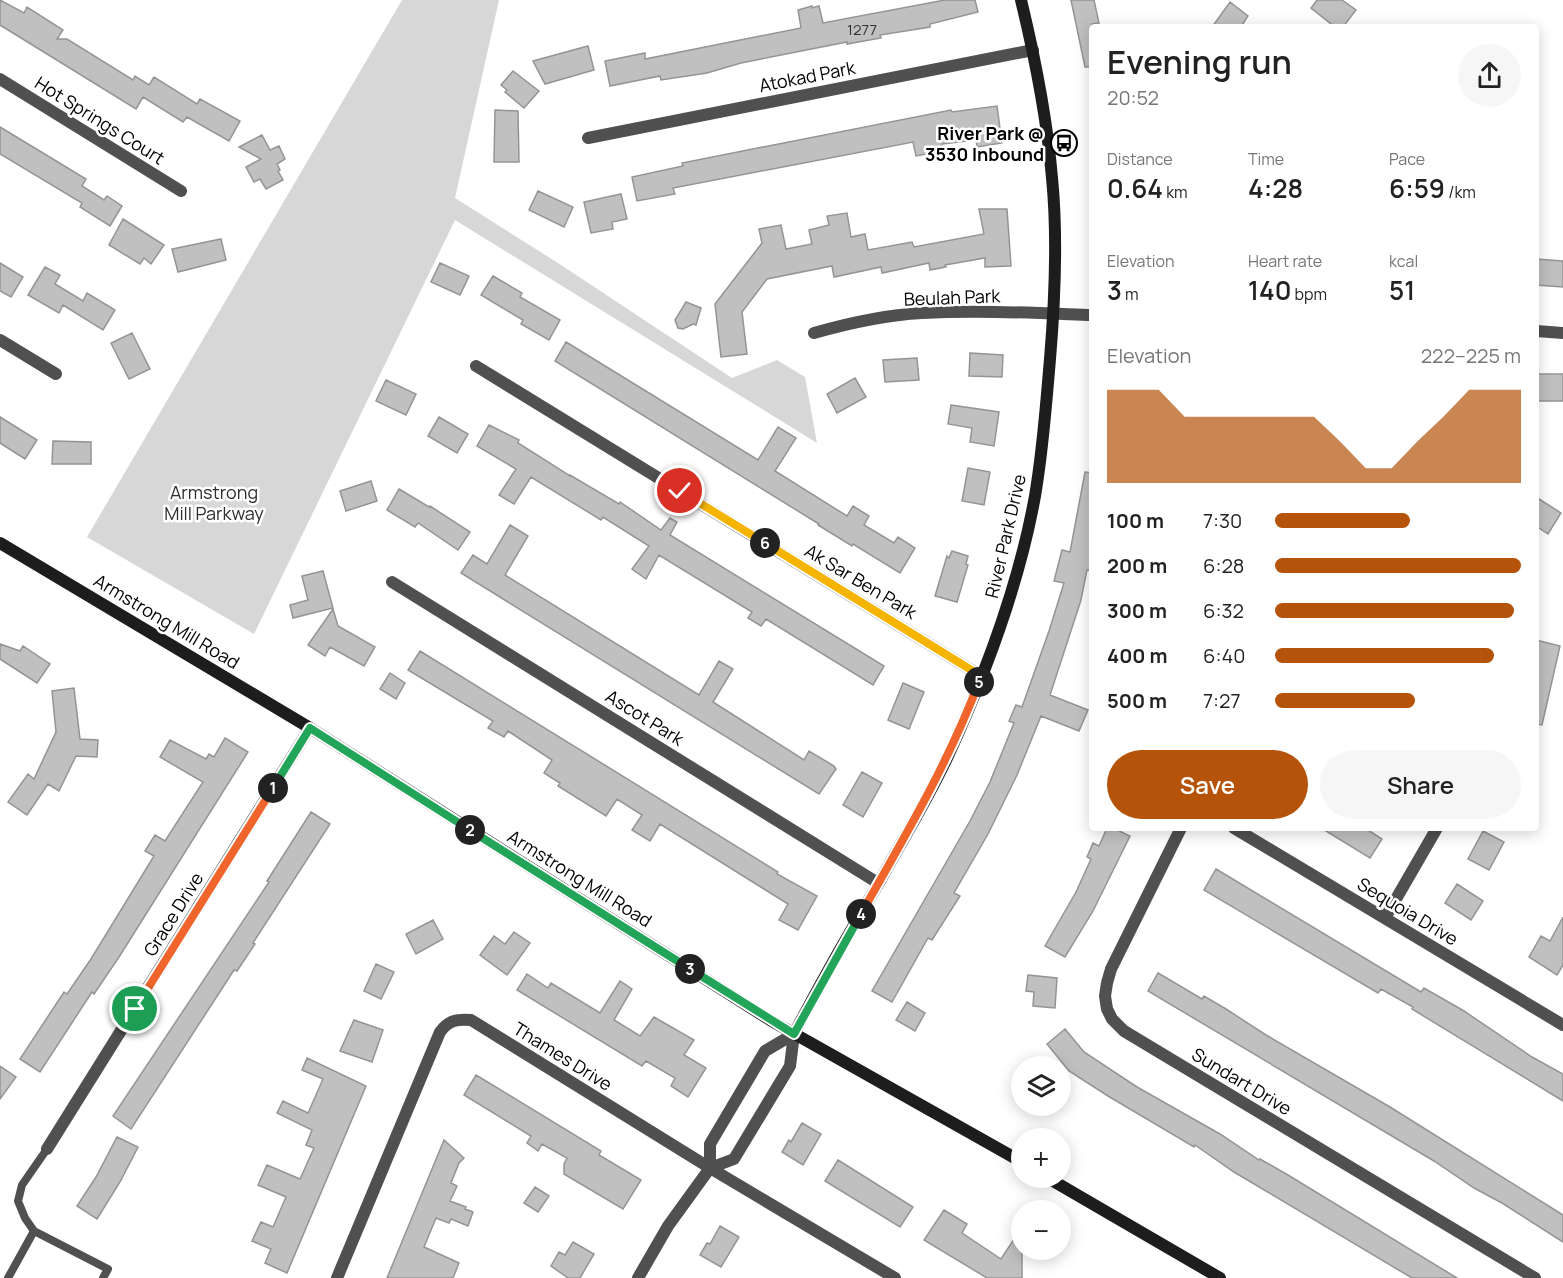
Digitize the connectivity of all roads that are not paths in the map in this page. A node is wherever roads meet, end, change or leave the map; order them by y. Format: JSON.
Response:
{"nodes":[{"id":1,"x":1022,"y":0,"type":"edge"},
{"id":2,"x":1033,"y":50,"type":"junction"},
{"id":3,"x":0,"y":79,"type":"edge"},
{"id":4,"x":588,"y":138,"type":"dead end"},
{"id":5,"x":181,"y":191,"type":"dead end"},
{"id":6,"x":1054,"y":314,"type":"junction"},
{"id":7,"x":1089,"y":315,"type":"edge"},
{"id":8,"x":1539,"y":331,"type":"edge"},
{"id":9,"x":814,"y":333,"type":"dead end"},
{"id":10,"x":1563,"y":333,"type":"edge"},
{"id":11,"x":0,"y":340,"type":"edge"},
{"id":12,"x":476,"y":366,"type":"dead end"},
{"id":13,"x":56,"y":374,"type":"dead end"},
{"id":14,"x":0,"y":543,"type":"edge"},
{"id":15,"x":392,"y":582,"type":"dead end"},
{"id":16,"x":981,"y":676,"type":"junction"},
{"id":17,"x":310,"y":728,"type":"junction"},
{"id":18,"x":1180,"y":831,"type":"edge"},
{"id":19,"x":1239,"y":831,"type":"edge"},
{"id":20,"x":1435,"y":831,"type":"edge"},
{"id":21,"x":878,"y":883,"type":"junction"},
{"id":22,"x":1384,"y":918,"type":"junction"},
{"id":23,"x":1563,"y":1025,"type":"edge"},
{"id":24,"x":794,"y":1034,"type":"junction"},
{"id":25,"x":47,"y":1149,"type":"joint"},
{"id":26,"x":1011,"y":1156,"type":"edge"},
{"id":27,"x":710,"y":1168,"type":"junction"},
{"id":28,"x":1065,"y":1188,"type":"edge"},
{"id":29,"x":34,"y":1231,"type":"junction"},
{"id":30,"x":8,"y":1278,"type":"edge"},
{"id":31,"x":103,"y":1278,"type":"edge"},
{"id":32,"x":337,"y":1278,"type":"edge"},
{"id":33,"x":638,"y":1278,"type":"edge"},
{"id":34,"x":894,"y":1278,"type":"edge"},
{"id":35,"x":1220,"y":1278,"type":"edge"},
{"id":36,"x":1535,"y":1278,"type":"edge"}],
"edges":[{"from":1,"to":2,"type":"main road","name":"River Park Drive"},
{"from":2,"to":4,"type":"street","name":"Atokad Park"},
{"from":2,"to":6,"type":"main road","name":"River Park Drive"},
{"from":3,"to":5,"type":"street","name":"Hot Springs Court"},
{"from":6,"to":7,"type":"street","name":"Beulah Park"},
{"from":6,"to":9,"type":"street","name":"Beulah Park"},
{"from":6,"to":16,"type":"main road","name":"River Park Drive"},
{"from":8,"to":10,"type":"street"},
{"from":11,"to":13,"type":"street"},
{"from":12,"to":16,"type":"street","name":"Ak Sar Ben Park"},
{"from":14,"to":17,"type":"main road","name":"Armstrong Mill Road"},
{"from":15,"to":21,"type":"street","name":"Ascot Park"},
{"from":16,"to":21,"type":"main road","name":"River Park Drive"},
{"from":17,"to":24,"type":"main road","name":"Armstrong Mill Road"},
{"from":17,"to":25,"type":"street","name":"Grace Drive"},
{"from":18,"to":36,"type":"street","name":"Sundart Drive"},
{"from":19,"to":22,"type":"street","name":"Sequoia Drive"},
{"from":20,"to":22,"type":"street"},
{"from":21,"to":24,"type":"main road","name":"River Park Drive"},
{"from":22,"to":23,"type":"street","name":"Sequoia Drive"},
{"from":24,"to":26,"type":"main road","name":"Armstrong Mill Road"},
{"from":24,"to":27,"type":"street","name":"River Park Drive"},
{"from":24,"to":27,"type":"street","name":"River Park Drive"},
{"from":25,"to":29,"type":"lane"},
{"from":27,"to":32,"type":"street","name":"Thames Drive"},
{"from":27,"to":33,"type":"street","name":"River Park Drive"},
{"from":27,"to":34,"type":"street","name":"Thames Drive"},
{"from":28,"to":35,"type":"main road"},
{"from":29,"to":30,"type":"lane"},
{"from":29,"to":31,"type":"lane"}]}
